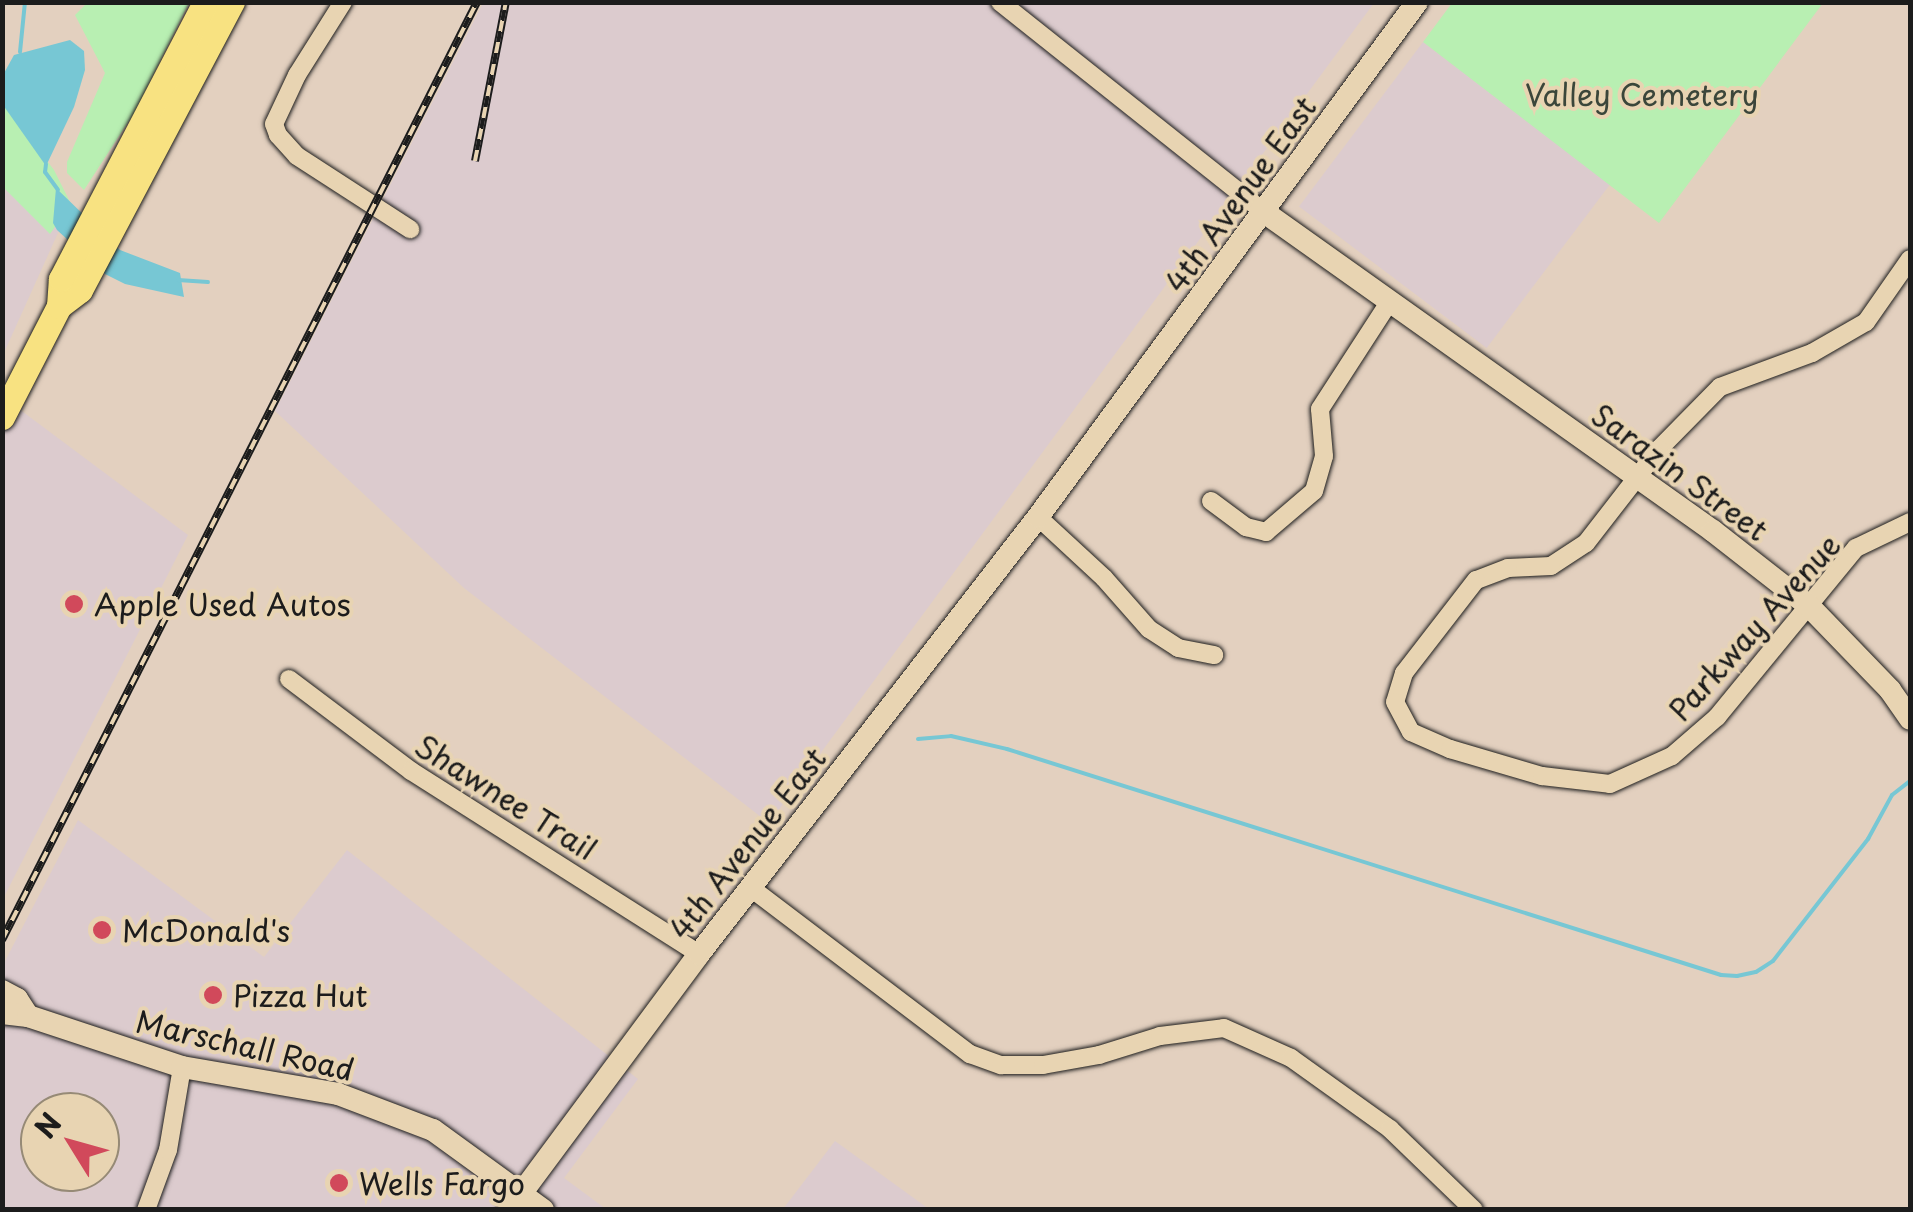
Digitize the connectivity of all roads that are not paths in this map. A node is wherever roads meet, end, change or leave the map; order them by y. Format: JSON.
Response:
{"nodes":[{"id":1,"x":205,"y":2,"type":"edge"},
{"id":2,"x":232,"y":2,"type":"edge"},
{"id":3,"x":342,"y":2,"type":"edge"},
{"id":4,"x":1000,"y":2,"type":"edge"},
{"id":5,"x":1418,"y":2,"type":"edge"},
{"id":6,"x":123,"y":180,"type":"junction"},
{"id":7,"x":1264,"y":212,"type":"junction"},
{"id":8,"x":410,"y":229,"type":"dead end"},
{"id":9,"x":1910,"y":258,"type":"edge"},
{"id":10,"x":1388,"y":304,"type":"junction"},
{"id":11,"x":2,"y":417,"type":"edge"},
{"id":12,"x":1640,"y":476,"type":"junction"},
{"id":13,"x":1212,"y":502,"type":"dead end"},
{"id":14,"x":1038,"y":517,"type":"junction"},
{"id":15,"x":1910,"y":522,"type":"edge"},
{"id":16,"x":1809,"y":606,"type":"junction"},
{"id":17,"x":1214,"y":654,"type":"dead end"},
{"id":18,"x":289,"y":679,"type":"dead end"},
{"id":19,"x":1910,"y":719,"type":"edge"},
{"id":20,"x":750,"y":888,"type":"junction"},
{"id":21,"x":699,"y":954,"type":"junction"},
{"id":22,"x":2,"y":991,"type":"edge"},
{"id":23,"x":2,"y":1013,"type":"edge"},
{"id":24,"x":28,"y":1016,"type":"junction"},
{"id":25,"x":182,"y":1067,"type":"junction"},
{"id":26,"x":515,"y":1201,"type":"edge"},
{"id":27,"x":146,"y":1210,"type":"edge"},
{"id":28,"x":543,"y":1210,"type":"edge"},
{"id":29,"x":1474,"y":1210,"type":"edge"}],
"edges":[{"from":1,"to":6,"type":"main road"},
{"from":2,"to":6,"type":"main road"},
{"from":3,"to":8,"type":"street"},
{"from":4,"to":7,"type":"street","name":"Sarazin Street"},
{"from":5,"to":7,"type":"street","name":"4th Avenue East"},
{"from":6,"to":11,"type":"main road"},
{"from":7,"to":10,"type":"street","name":"Sarazin Street"},
{"from":7,"to":14,"type":"street","name":"4th Avenue East"},
{"from":9,"to":12,"type":"street"},
{"from":10,"to":12,"type":"street","name":"Sarazin Street"},
{"from":10,"to":13,"type":"street"},
{"from":12,"to":16,"type":"street","name":"Sarazin Street"},
{"from":12,"to":16,"type":"street","name":"Parkway Avenue"},
{"from":14,"to":17,"type":"street"},
{"from":14,"to":20,"type":"street","name":"4th Avenue East"},
{"from":15,"to":16,"type":"street","name":"Parkway Avenue"},
{"from":16,"to":19,"type":"street","name":"Sarazin Street"},
{"from":18,"to":21,"type":"street","name":"Shawnee Trail"},
{"from":20,"to":21,"type":"street","name":"4th Avenue East"},
{"from":20,"to":29,"type":"street"},
{"from":21,"to":26,"type":"street","name":"4th Avenue East"},
{"from":22,"to":24,"type":"street","name":"Marschall Road"},
{"from":23,"to":24,"type":"street","name":"Marschall Road"},
{"from":24,"to":25,"type":"street","name":"Marschall Road"},
{"from":25,"to":26,"type":"street","name":"Marschall Road"},
{"from":25,"to":27,"type":"street"},
{"from":26,"to":28,"type":"street","name":"Marschall Road"}]}
